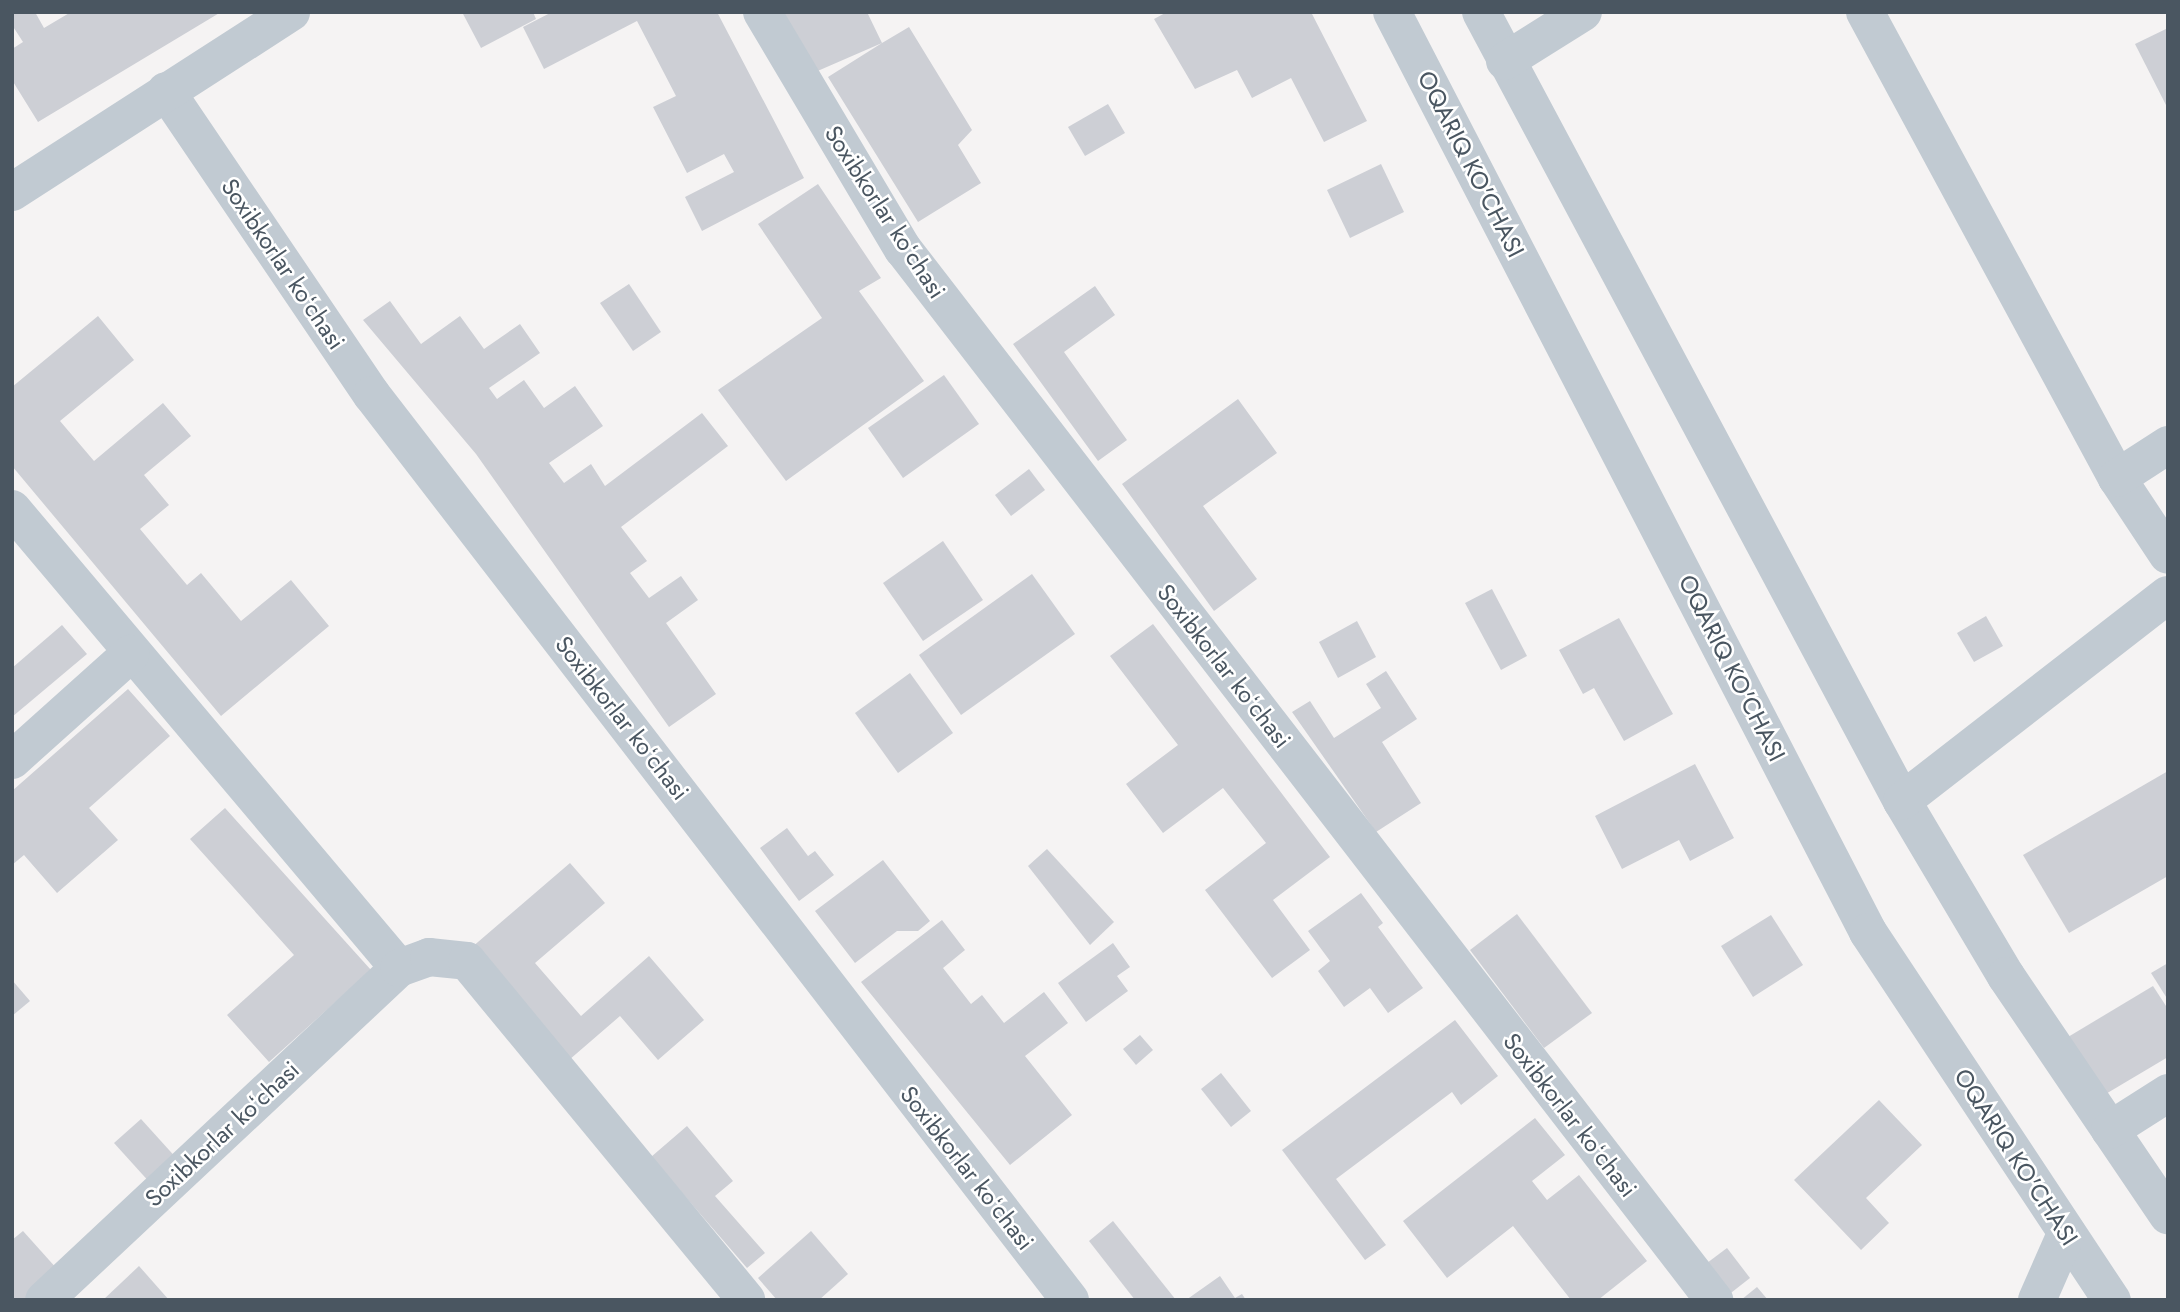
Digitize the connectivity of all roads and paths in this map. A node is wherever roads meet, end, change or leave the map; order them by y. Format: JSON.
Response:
{"nodes":[{"id":1,"x":291,"y":12,"type":"edge"},
{"id":2,"x":762,"y":12,"type":"edge"},
{"id":3,"x":1392,"y":12,"type":"edge"},
{"id":4,"x":1481,"y":12,"type":"edge"},
{"id":5,"x":1583,"y":12,"type":"edge"},
{"id":6,"x":1864,"y":12,"type":"edge"},
{"id":7,"x":1505,"y":61,"type":"junction"},
{"id":8,"x":166,"y":91,"type":"junction"},
{"id":9,"x":12,"y":192,"type":"edge"},
{"id":10,"x":2168,"y":445,"type":"edge"},
{"id":11,"x":2117,"y":478,"type":"junction"},
{"id":12,"x":12,"y":509,"type":"edge"},
{"id":13,"x":2168,"y":555,"type":"edge"},
{"id":14,"x":2168,"y":595,"type":"edge"},
{"id":15,"x":130,"y":654,"type":"junction"},
{"id":16,"x":12,"y":760,"type":"edge"},
{"id":17,"x":1902,"y":801,"type":"junction"},
{"id":18,"x":399,"y":968,"type":"junction"},
{"id":19,"x":2168,"y":1093,"type":"edge"},
{"id":20,"x":2110,"y":1130,"type":"junction"},
{"id":21,"x":2168,"y":1214,"type":"edge"},
{"id":22,"x":2066,"y":1234,"type":"junction"},
{"id":23,"x":44,"y":1300,"type":"edge"},
{"id":24,"x":746,"y":1300,"type":"edge"},
{"id":25,"x":1070,"y":1300,"type":"edge"},
{"id":26,"x":1714,"y":1300,"type":"edge"},
{"id":27,"x":2037,"y":1300,"type":"edge"},
{"id":28,"x":2112,"y":1300,"type":"edge"}],
"edges":[{"from":1,"to":8,"type":"street"},
{"from":2,"to":26,"type":"street","name":"Soxibkorlar koʻchasi"},
{"from":3,"to":22,"type":"street","name":"OQARIQ KO'CHASI"},
{"from":4,"to":7,"type":"street"},
{"from":5,"to":7,"type":"street"},
{"from":6,"to":11,"type":"street"},
{"from":7,"to":17,"type":"street"},
{"from":8,"to":9,"type":"street"},
{"from":8,"to":25,"type":"street","name":"Soxibkorlar koʻchasi"},
{"from":10,"to":11,"type":"street"},
{"from":11,"to":13,"type":"street"},
{"from":12,"to":15,"type":"street"},
{"from":14,"to":17,"type":"street"},
{"from":15,"to":16,"type":"street"},
{"from":15,"to":18,"type":"street"},
{"from":17,"to":20,"type":"street"},
{"from":18,"to":23,"type":"street","name":"Soxibkorlar koʻchasi"},
{"from":18,"to":24,"type":"street","name":"Soxibkorlar koʻchasi"},
{"from":19,"to":20,"type":"street"},
{"from":20,"to":21,"type":"street"},
{"from":22,"to":27,"type":"street"},
{"from":22,"to":28,"type":"street","name":"OQARIQ KO'CHASI"}]}
